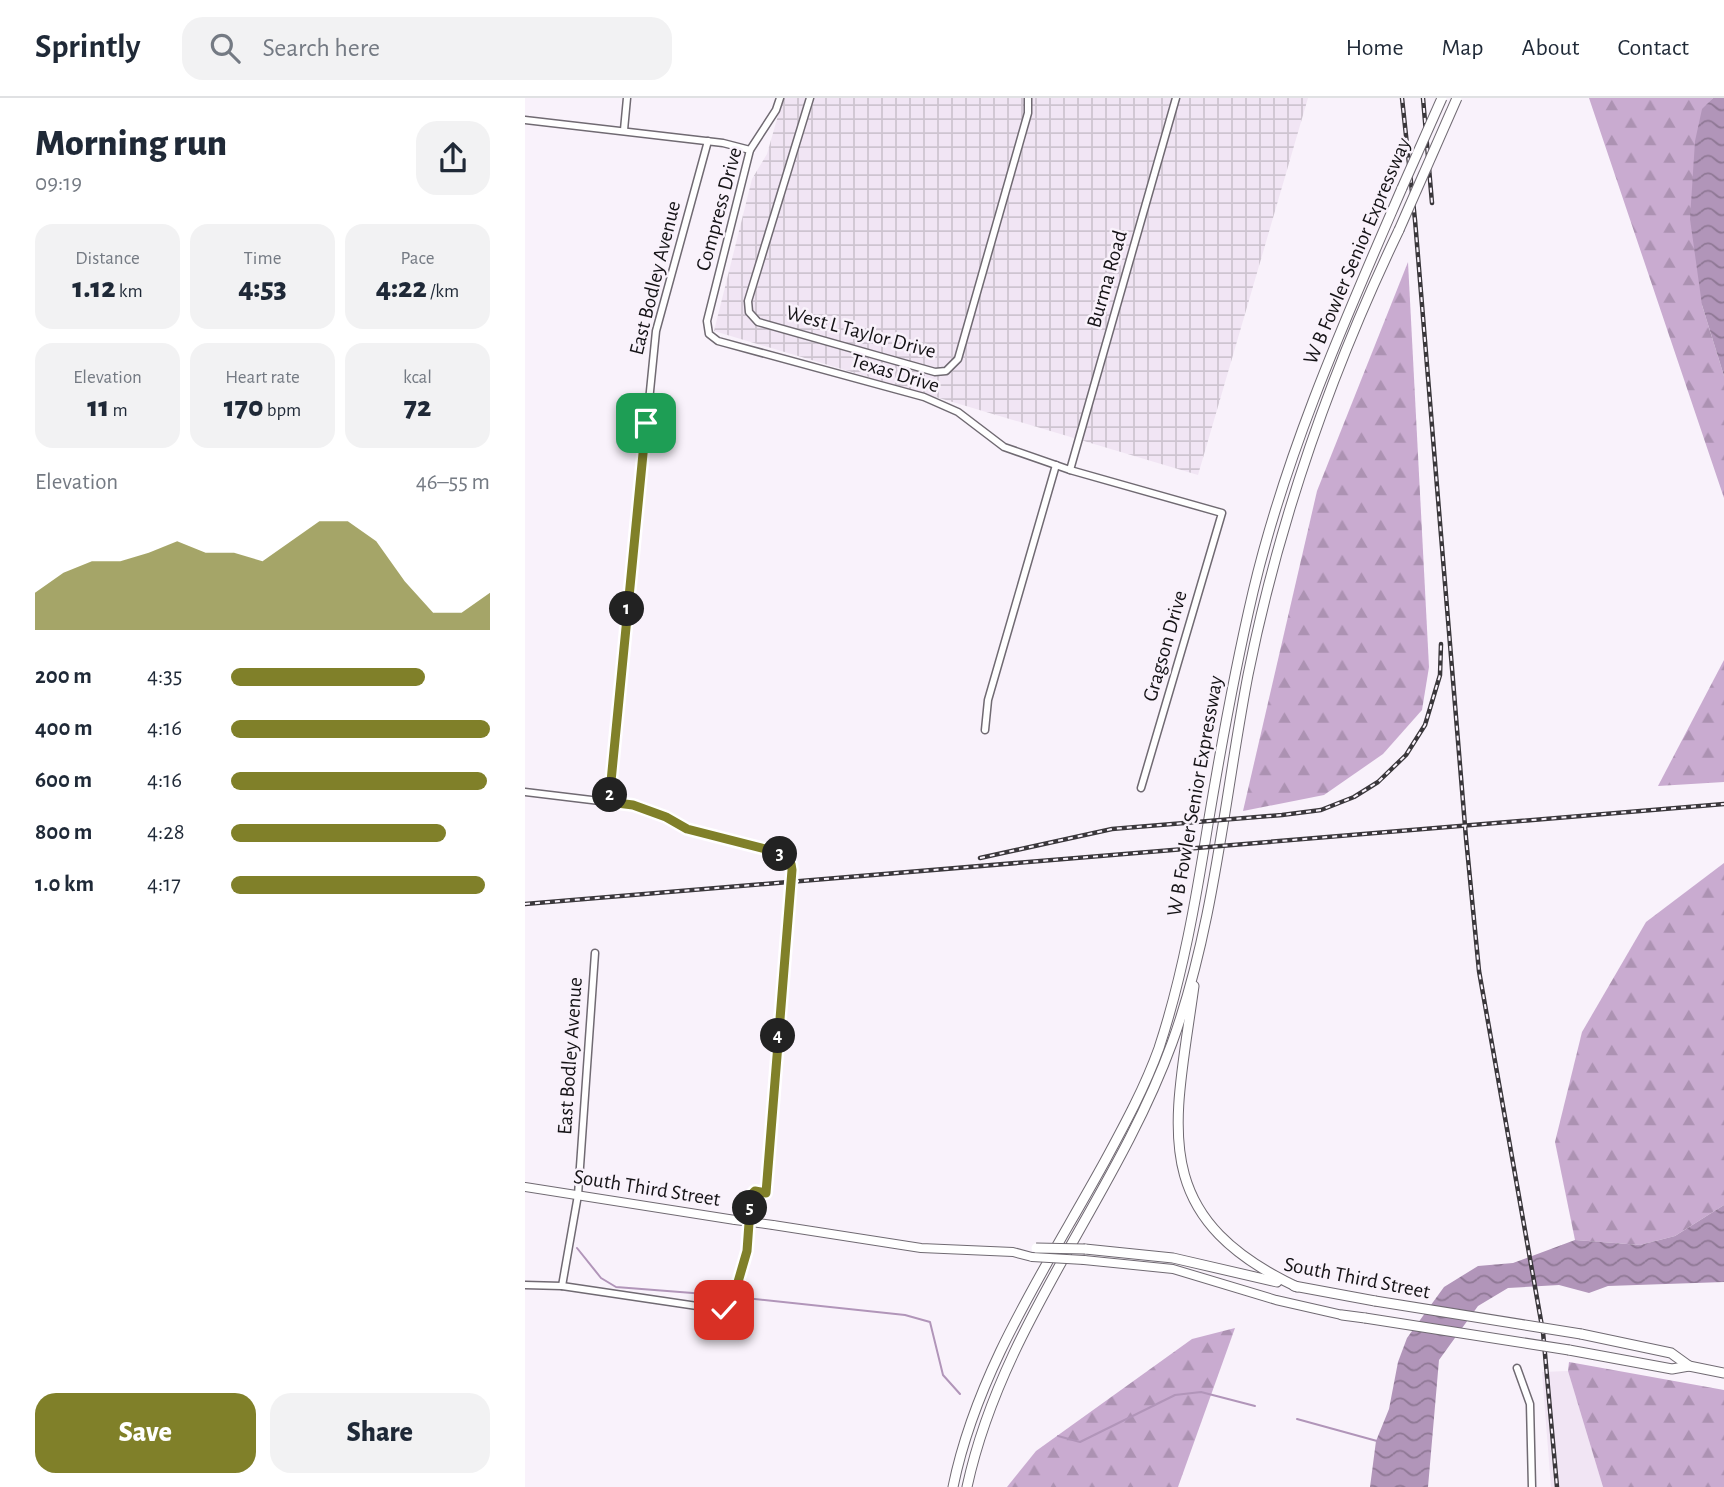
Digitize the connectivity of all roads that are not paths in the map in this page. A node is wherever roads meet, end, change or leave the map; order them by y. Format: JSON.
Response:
{"nodes":[{"id":1,"x":627,"y":98,"type":"edge"},
{"id":2,"x":780,"y":98,"type":"edge"},
{"id":3,"x":810,"y":98,"type":"edge"},
{"id":4,"x":1028,"y":98,"type":"edge"},
{"id":5,"x":1176,"y":98,"type":"edge"},
{"id":6,"x":1442,"y":98,"type":"edge"},
{"id":7,"x":1457,"y":98,"type":"edge"},
{"id":8,"x":525,"y":120,"type":"edge"},
{"id":9,"x":624,"y":130,"type":"junction"},
{"id":10,"x":708,"y":141,"type":"junction"},
{"id":11,"x":750,"y":150,"type":"junction"},
{"id":12,"x":709,"y":334,"type":"joint"},
{"id":13,"x":1056,"y":465,"type":"junction"},
{"id":14,"x":1070,"y":470,"type":"junction"},
{"id":15,"x":1222,"y":513,"type":"joint"},
{"id":16,"x":985,"y":730,"type":"dead end"},
{"id":17,"x":1141,"y":788,"type":"dead end"},
{"id":18,"x":525,"y":792,"type":"edge"},
{"id":19,"x":609,"y":802,"type":"junction"},
{"id":20,"x":595,"y":953,"type":"dead end"},
{"id":21,"x":1198,"y":955,"type":"junction"},
{"id":22,"x":525,"y":1187,"type":"edge"},
{"id":23,"x":578,"y":1195,"type":"junction"},
{"id":24,"x":1034,"y":1252,"type":"junction"},
{"id":25,"x":525,"y":1285,"type":"edge"},
{"id":26,"x":562,"y":1286,"type":"junction"},
{"id":27,"x":1297,"y":1287,"type":"junction"},
{"id":28,"x":1342,"y":1315,"type":"joint"},
{"id":29,"x":1689,"y":1366,"type":"junction"},
{"id":30,"x":1517,"y":1368,"type":"dead end"},
{"id":31,"x":1724,"y":1373,"type":"edge"},
{"id":32,"x":953,"y":1487,"type":"edge"},
{"id":33,"x":967,"y":1487,"type":"edge"},
{"id":34,"x":1532,"y":1487,"type":"edge"}],
"edges":[{"from":1,"to":9,"type":"street"},
{"from":2,"to":11,"type":"street","name":"Compress Drive"},
{"from":3,"to":4,"type":"street","name":"West L Taylor Drive"},
{"from":5,"to":14,"type":"street","name":"Burma Road"},
{"from":6,"to":32,"type":"highway","name":"W B Fowler Senior Expressway","bridge":true},
{"from":7,"to":21,"type":"highway","name":"W B Fowler Senior Expressway","bridge":true},
{"from":8,"to":9,"type":"street"},
{"from":9,"to":10,"type":"street"},
{"from":10,"to":11,"type":"street"},
{"from":10,"to":19,"type":"street","name":"East Bodley Avenue"},
{"from":11,"to":12,"type":"street","name":"Compress Drive"},
{"from":12,"to":13,"type":"street","name":"Texas Drive"},
{"from":13,"to":14,"type":"street","name":"Texas Drive"},
{"from":13,"to":16,"type":"street"},
{"from":14,"to":15,"type":"street","name":"Texas Drive"},
{"from":15,"to":17,"type":"street","name":"Gragson Drive"},
{"from":18,"to":19,"type":"street"},
{"from":19,"to":26,"type":"street"},
{"from":20,"to":23,"type":"street","name":"East Bodley Avenue"},
{"from":21,"to":27,"type":"highway"},
{"from":21,"to":33,"type":"highway","name":"W B Fowler Senior Expressway"},
{"from":22,"to":23,"type":"main road","name":"South Third Street"},
{"from":23,"to":24,"type":"main road","name":"South Third Street","bridge":true},
{"from":23,"to":26,"type":"street","name":"East Bodley Avenue"},
{"from":24,"to":27,"type":"highway","name":"South Third Street","bridge":true},
{"from":24,"to":28,"type":"main road","name":"South Third Street","bridge":true},
{"from":25,"to":26,"type":"street"},
{"from":27,"to":29,"type":"highway","name":"South Third Street","bridge":true},
{"from":28,"to":29,"type":"highway","name":"South Third Street","bridge":true},
{"from":29,"to":31,"type":"highway","name":"South Third Street"},
{"from":30,"to":34,"type":"street"}]}
